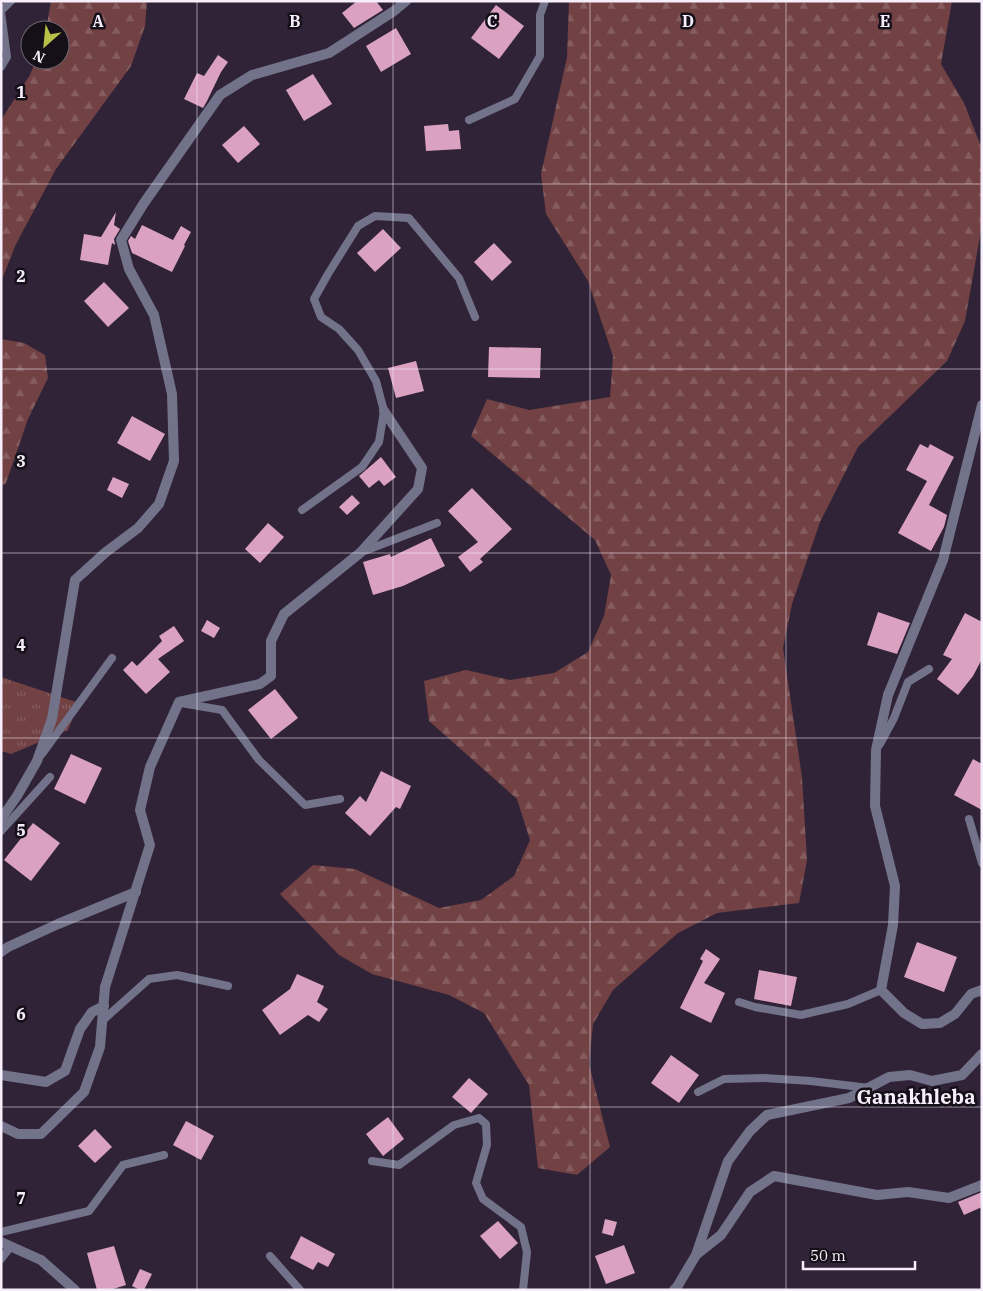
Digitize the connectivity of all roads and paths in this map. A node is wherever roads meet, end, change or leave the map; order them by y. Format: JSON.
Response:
{"nodes":[{"id":1,"x":10,"y":1,"type":"edge"},
{"id":2,"x":406,"y":1,"type":"edge"},
{"id":3,"x":544,"y":1,"type":"edge"},
{"id":4,"x":1,"y":12,"type":"edge"},
{"id":5,"x":1,"y":67,"type":"edge"},
{"id":6,"x":469,"y":120,"type":"dead end"},
{"id":7,"x":475,"y":317,"type":"dead end"},
{"id":8,"x":982,"y":405,"type":"edge"},
{"id":9,"x":384,"y":411,"type":"junction"},
{"id":10,"x":302,"y":510,"type":"dead end"},
{"id":11,"x":438,"y":523,"type":"dead end"},
{"id":12,"x":360,"y":553,"type":"junction"},
{"id":13,"x":112,"y":658,"type":"dead end"},
{"id":14,"x":929,"y":669,"type":"dead end"},
{"id":15,"x":179,"y":702,"type":"junction"},
{"id":16,"x":876,"y":750,"type":"junction"},
{"id":17,"x":37,"y":761,"type":"junction"},
{"id":18,"x":50,"y":777,"type":"dead end"},
{"id":19,"x":340,"y":799,"type":"dead end"},
{"id":20,"x":1,"y":819,"type":"edge"},
{"id":21,"x":968,"y":819,"type":"dead end"},
{"id":22,"x":1,"y":831,"type":"edge"},
{"id":23,"x":982,"y":864,"type":"edge"},
{"id":24,"x":136,"y":892,"type":"junction"},
{"id":25,"x":1,"y":952,"type":"edge"},
{"id":26,"x":228,"y":986,"type":"dead end"},
{"id":27,"x":881,"y":990,"type":"junction"},
{"id":28,"x":982,"y":990,"type":"edge"},
{"id":29,"x":739,"y":1002,"type":"dead end"},
{"id":30,"x":104,"y":1006,"type":"junction"},
{"id":31,"x":102,"y":1021,"type":"junction"},
{"id":32,"x":982,"y":1054,"type":"edge"},
{"id":33,"x":1,"y":1076,"type":"edge"},
{"id":34,"x":869,"y":1088,"type":"junction"},
{"id":35,"x":698,"y":1092,"type":"dead end"},
{"id":36,"x":1,"y":1126,"type":"edge"},
{"id":37,"x":164,"y":1155,"type":"dead end"},
{"id":38,"x":372,"y":1161,"type":"dead end"},
{"id":39,"x":982,"y":1186,"type":"edge"},
{"id":40,"x":1,"y":1232,"type":"edge"},
{"id":41,"x":6,"y":1244,"type":"edge"},
{"id":42,"x":696,"y":1255,"type":"junction"},
{"id":43,"x":270,"y":1256,"type":"dead end"},
{"id":44,"x":1,"y":1259,"type":"edge"},
{"id":45,"x":75,"y":1290,"type":"edge"},
{"id":46,"x":300,"y":1290,"type":"edge"},
{"id":47,"x":523,"y":1290,"type":"edge"},
{"id":48,"x":674,"y":1290,"type":"edge"}],
"edges":[{"from":1,"to":4,"type":"lane"},
{"from":2,"to":17,"type":"street"},
{"from":3,"to":6,"type":"lane"},
{"from":4,"to":5,"type":"lane"},
{"from":7,"to":9,"type":"lane"},
{"from":8,"to":16,"type":"street"},
{"from":9,"to":10,"type":"lane"},
{"from":9,"to":12,"type":"street"},
{"from":11,"to":12,"type":"lane"},
{"from":12,"to":15,"type":"street"},
{"from":13,"to":17,"type":"lane"},
{"from":14,"to":16,"type":"lane"},
{"from":15,"to":19,"type":"lane"},
{"from":15,"to":24,"type":"street"},
{"from":16,"to":27,"type":"street"},
{"from":17,"to":20,"type":"street"},
{"from":18,"to":22,"type":"lane"},
{"from":21,"to":23,"type":"lane"},
{"from":24,"to":25,"type":"street"},
{"from":24,"to":30,"type":"street"},
{"from":26,"to":31,"type":"lane"},
{"from":27,"to":28,"type":"street"},
{"from":27,"to":29,"type":"lane"},
{"from":30,"to":31,"type":"street"},
{"from":30,"to":33,"type":"street"},
{"from":31,"to":36,"type":"street"},
{"from":32,"to":34,"type":"street"},
{"from":34,"to":35,"type":"lane"},
{"from":34,"to":42,"type":"street"},
{"from":37,"to":40,"type":"lane"},
{"from":38,"to":47,"type":"lane"},
{"from":39,"to":42,"type":"street"},
{"from":41,"to":44,"type":"lane"},
{"from":41,"to":45,"type":"street"},
{"from":42,"to":48,"type":"street"},
{"from":43,"to":46,"type":"lane"}]}
